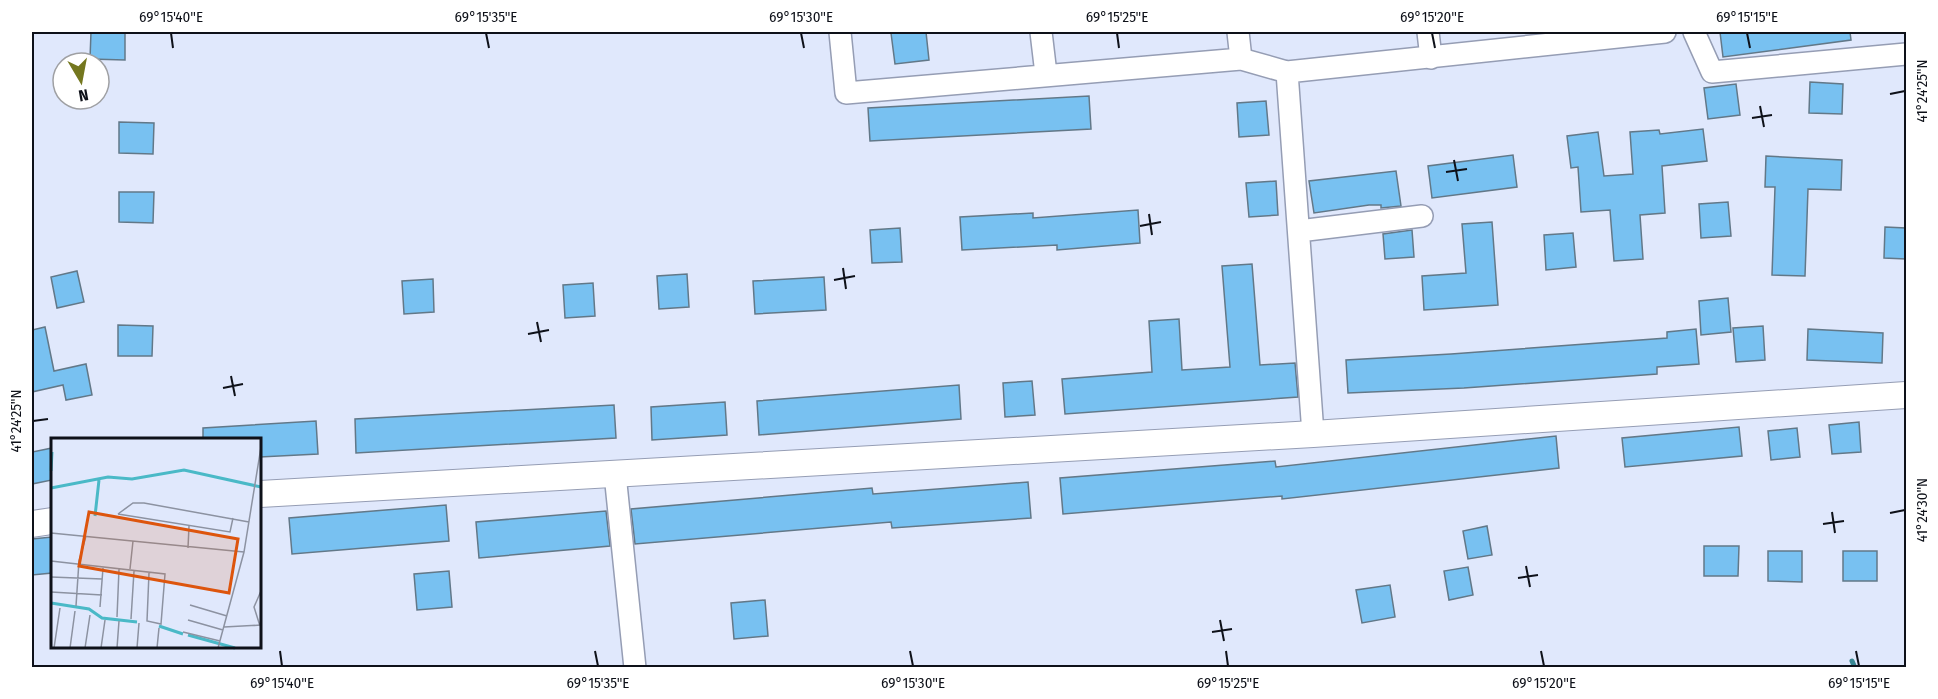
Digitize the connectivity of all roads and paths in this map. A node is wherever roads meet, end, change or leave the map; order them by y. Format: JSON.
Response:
{"nodes":[{"id":1,"x":840,"y":32,"type":"edge"},
{"id":2,"x":1041,"y":32,"type":"edge"},
{"id":3,"x":1238,"y":32,"type":"edge"},
{"id":4,"x":1428,"y":32,"type":"edge"},
{"id":5,"x":1665,"y":32,"type":"edge"},
{"id":6,"x":1694,"y":32,"type":"edge"},
{"id":7,"x":1637,"y":33,"type":"edge"},
{"id":8,"x":1906,"y":54,"type":"edge"},
{"id":9,"x":1431,"y":58,"type":"junction"},
{"id":10,"x":1241,"y":59,"type":"junction"},
{"id":11,"x":1287,"y":72,"type":"junction"},
{"id":12,"x":1046,"y":74,"type":"junction"},
{"id":13,"x":1422,"y":216,"type":"dead end"},
{"id":14,"x":1299,"y":231,"type":"junction"},
{"id":15,"x":1906,"y":395,"type":"edge"},
{"id":16,"x":1313,"y":434,"type":"junction"},
{"id":17,"x":615,"y":474,"type":"junction"},
{"id":18,"x":261,"y":494,"type":"edge"},
{"id":19,"x":51,"y":521,"type":"edge"},
{"id":20,"x":32,"y":524,"type":"edge"},
{"id":21,"x":635,"y":668,"type":"edge"}],
"edges":[{"from":1,"to":12,"type":"street"},
{"from":2,"to":12,"type":"street"},
{"from":3,"to":10,"type":"street"},
{"from":4,"to":9,"type":"street"},
{"from":5,"to":7,"type":"street"},
{"from":6,"to":8,"type":"street"},
{"from":7,"to":9,"type":"street"},
{"from":9,"to":11,"type":"street"},
{"from":10,"to":11,"type":"street"},
{"from":10,"to":12,"type":"street"},
{"from":11,"to":14,"type":"street"},
{"from":13,"to":14,"type":"street"},
{"from":14,"to":16,"type":"street"},
{"from":15,"to":16,"type":"street"},
{"from":16,"to":17,"type":"street"},
{"from":17,"to":18,"type":"street"},
{"from":17,"to":21,"type":"street"},
{"from":19,"to":20,"type":"street"}]}
